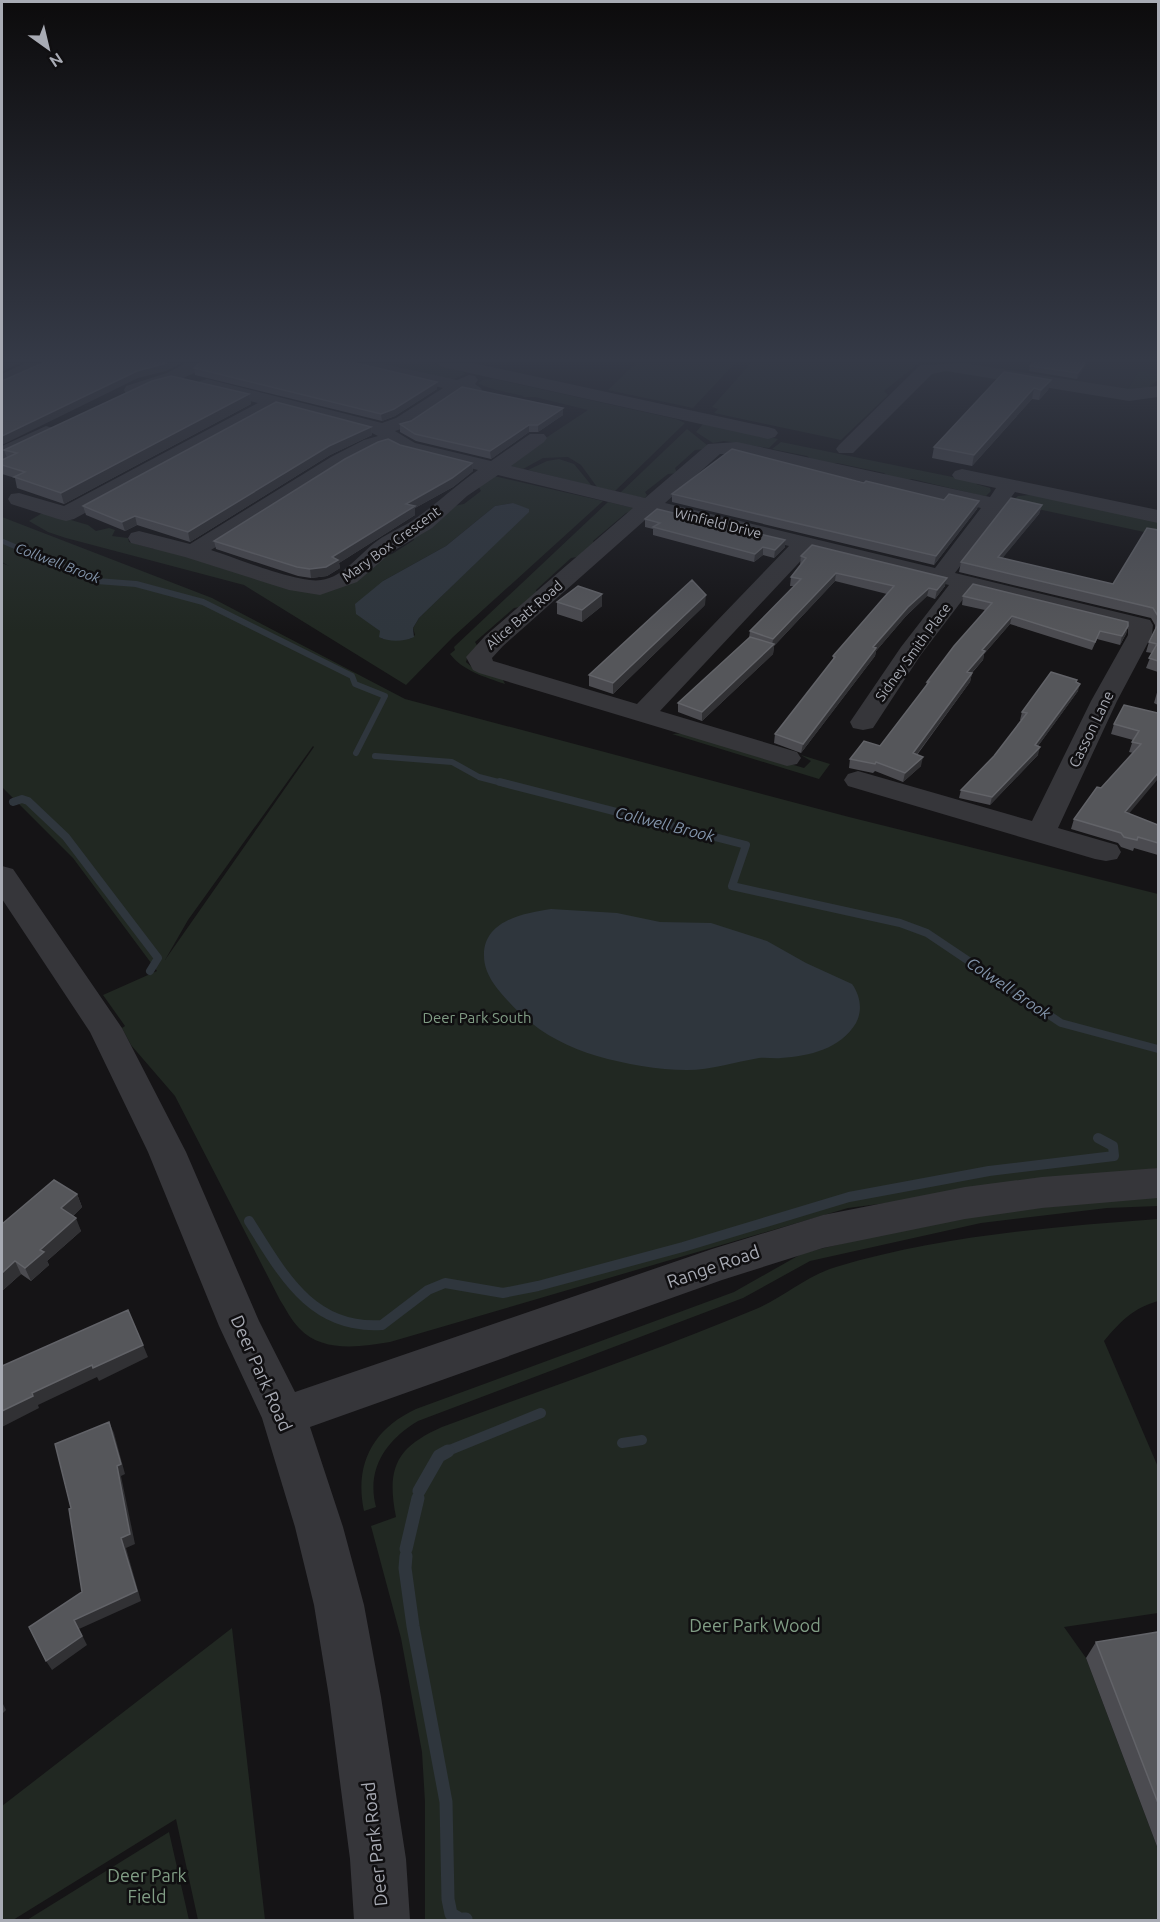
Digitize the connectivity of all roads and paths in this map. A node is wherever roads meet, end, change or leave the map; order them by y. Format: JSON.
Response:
{"nodes":[{"id":1,"x":180,"y":453,"type":"edge"},
{"id":2,"x":353,"y":453,"type":"edge"},
{"id":3,"x":431,"y":453,"type":"edge"},
{"id":4,"x":516,"y":453,"type":"edge"},
{"id":5,"x":709,"y":453,"type":"edge"},
{"id":6,"x":751,"y":453,"type":"edge"},
{"id":7,"x":863,"y":453,"type":"edge"},
{"id":8,"x":869,"y":454,"type":"dead end"},
{"id":9,"x":494,"y":468,"type":"junction"},
{"id":10,"x":939,"y":470,"type":"dead end"},
{"id":11,"x":1010,"y":485,"type":"junction"},
{"id":12,"x":11,"y":495,"type":"edge"},
{"id":13,"x":994,"y":505,"type":"junction"},
{"id":14,"x":650,"y":506,"type":"junction"},
{"id":15,"x":66,"y":514,"type":"junction"},
{"id":16,"x":1158,"y":516,"type":"edge"},
{"id":17,"x":92,"y":523,"type":"edge"},
{"id":18,"x":139,"y":538,"type":"dead end"},
{"id":19,"x":804,"y":544,"type":"junction"},
{"id":20,"x":193,"y":552,"type":"junction"},
{"id":21,"x":941,"y":576,"type":"junction"},
{"id":22,"x":964,"y":582,"type":"junction"},
{"id":23,"x":1153,"y":616,"type":"edge"},
{"id":24,"x":642,"y":714,"type":"junction"},
{"id":25,"x":863,"y":722,"type":"dead end"},
{"id":26,"x":787,"y":758,"type":"dead end"},
{"id":27,"x":858,"y":780,"type":"dead end"},
{"id":28,"x":1041,"y":833,"type":"junction"},
{"id":29,"x":1106,"y":852,"type":"dead end"},
{"id":30,"x":2,"y":876,"type":"edge"},
{"id":31,"x":1158,"y":1183,"type":"edge"},
{"id":32,"x":284,"y":1416,"type":"junction"},
{"id":33,"x":382,"y":1920,"type":"edge"}],
"edges":[{"from":1,"to":15,"type":"street"},
{"from":2,"to":20,"type":"street"},
{"from":3,"to":9,"type":"street","name":"Winfield Drive"},
{"from":4,"to":9,"type":"street","name":"Mary Box Crescent"},
{"from":5,"to":14,"type":"street"},
{"from":6,"to":13,"type":"street"},
{"from":7,"to":8,"type":"street"},
{"from":9,"to":14,"type":"street","name":"Winfield Drive"},
{"from":9,"to":20,"type":"street","name":"Mary Box Crescent"},
{"from":10,"to":11,"type":"street"},
{"from":11,"to":13,"type":"street"},
{"from":11,"to":16,"type":"street"},
{"from":12,"to":15,"type":"street"},
{"from":13,"to":21,"type":"street"},
{"from":14,"to":19,"type":"street","name":"Winfield Drive"},
{"from":14,"to":24,"type":"street","name":"Alice Batt Road"},
{"from":15,"to":17,"type":"street"},
{"from":18,"to":20,"type":"street","name":"Mary Box Crescent"},
{"from":19,"to":21,"type":"street","name":"Winfield Drive"},
{"from":19,"to":24,"type":"street"},
{"from":21,"to":22,"type":"street","name":"Winfield Drive"},
{"from":22,"to":23,"type":"street","name":"Winfield Drive"},
{"from":22,"to":25,"type":"street","name":"Sidney Smith Place"},
{"from":23,"to":28,"type":"street","name":"Casson Lane"},
{"from":24,"to":26,"type":"street","name":"Alice Batt Road"},
{"from":27,"to":28,"type":"street"},
{"from":28,"to":29,"type":"street"},
{"from":30,"to":32,"type":"street","name":"Deer Park Road"},
{"from":31,"to":32,"type":"street","name":"Range Road"},
{"from":32,"to":33,"type":"street","name":"Deer Park Road"}]}
